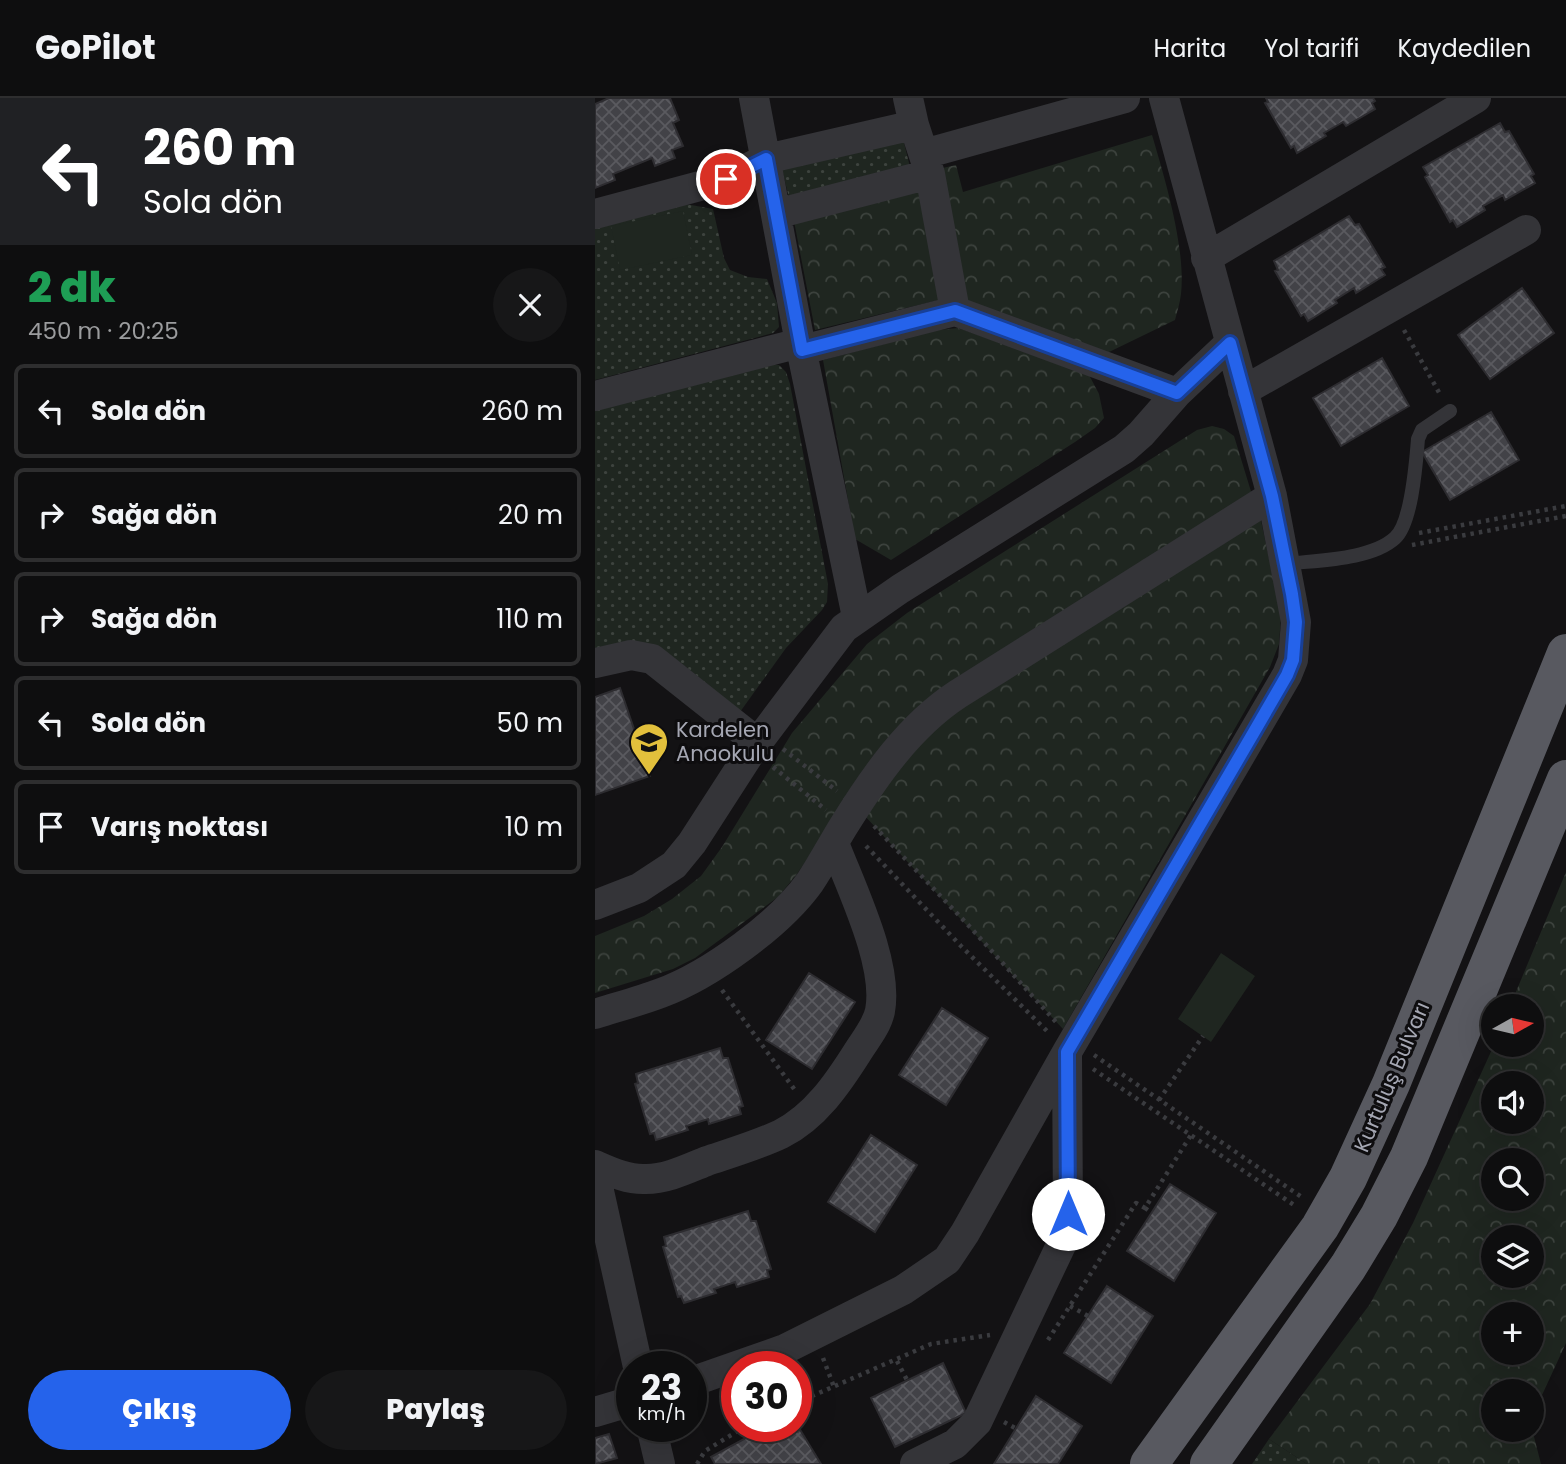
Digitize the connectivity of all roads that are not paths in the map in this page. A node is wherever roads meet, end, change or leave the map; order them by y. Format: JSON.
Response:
{"nodes":[{"id":1,"x":754,"y":98,"type":"edge"},
{"id":2,"x":1125,"y":98,"type":"edge"},
{"id":3,"x":1164,"y":98,"type":"edge"},
{"id":4,"x":1476,"y":98,"type":"edge"},
{"id":5,"x":911,"y":112,"type":"edge"},
{"id":6,"x":766,"y":159,"type":"junction"},
{"id":7,"x":927,"y":164,"type":"junction"},
{"id":8,"x":595,"y":214,"type":"edge"},
{"id":9,"x":776,"y":214,"type":"junction"},
{"id":10,"x":1526,"y":230,"type":"dead end"},
{"id":11,"x":1206,"y":258,"type":"junction"},
{"id":12,"x":955,"y":311,"type":"junction"},
{"id":13,"x":1230,"y":343,"type":"junction"},
{"id":14,"x":801,"y":346,"type":"junction"},
{"id":15,"x":1243,"y":391,"type":"junction"},
{"id":16,"x":1177,"y":393,"type":"junction"},
{"id":17,"x":595,"y":396,"type":"edge"},
{"id":18,"x":1450,"y":411,"type":"road end"},
{"id":19,"x":1272,"y":496,"type":"junction"},
{"id":20,"x":1286,"y":564,"type":"junction"},
{"id":21,"x":857,"y":617,"type":"junction"},
{"id":22,"x":1566,"y":653,"type":"edge"},
{"id":23,"x":595,"y":663,"type":"edge"},
{"id":24,"x":758,"y":742,"type":"junction"},
{"id":25,"x":1566,"y":779,"type":"edge"},
{"id":26,"x":845,"y":825,"type":"junction"},
{"id":27,"x":595,"y":905,"type":"edge"},
{"id":28,"x":595,"y":1014,"type":"edge"},
{"id":29,"x":1067,"y":1052,"type":"junction"},
{"id":30,"x":595,"y":1165,"type":"edge"},
{"id":31,"x":595,"y":1173,"type":"edge"},
{"id":32,"x":634,"y":1351,"type":"edge"},
{"id":33,"x":707,"y":1376,"type":"edge"},
{"id":34,"x":616,"y":1406,"type":"edge"},
{"id":35,"x":595,"y":1412,"type":"edge"},
{"id":36,"x":655,"y":1442,"type":"edge"},
{"id":37,"x":660,"y":1464,"type":"edge"},
{"id":38,"x":915,"y":1464,"type":"edge"},
{"id":39,"x":1149,"y":1464,"type":"edge"},
{"id":40,"x":1209,"y":1464,"type":"edge"}],
"edges":[{"from":1,"to":6,"type":"street"},
{"from":2,"to":7,"type":"street"},
{"from":3,"to":11,"type":"street"},
{"from":4,"to":11,"type":"street"},
{"from":5,"to":6,"type":"street"},
{"from":5,"to":7,"type":"street"},
{"from":6,"to":8,"type":"street"},
{"from":6,"to":9,"type":"street"},
{"from":7,"to":9,"type":"street"},
{"from":7,"to":12,"type":"street"},
{"from":9,"to":14,"type":"street"},
{"from":10,"to":15,"type":"street"},
{"from":11,"to":13,"type":"street"},
{"from":12,"to":14,"type":"street"},
{"from":12,"to":16,"type":"street"},
{"from":13,"to":15,"type":"street"},
{"from":13,"to":16,"type":"street"},
{"from":14,"to":17,"type":"street"},
{"from":14,"to":21,"type":"street"},
{"from":15,"to":19,"type":"street"},
{"from":16,"to":21,"type":"street"},
{"from":18,"to":20,"type":"lane"},
{"from":19,"to":20,"type":"street"},
{"from":19,"to":26,"type":"street"},
{"from":20,"to":29,"type":"street"},
{"from":21,"to":24,"type":"street"},
{"from":22,"to":39,"type":"highway","name":"Kurtuluş Bulvarı"},
{"from":23,"to":24,"type":"street"},
{"from":24,"to":27,"type":"street"},
{"from":25,"to":40,"type":"highway"},
{"from":26,"to":28,"type":"street"},
{"from":26,"to":30,"type":"street"},
{"from":29,"to":33,"type":"street"},
{"from":29,"to":38,"type":"street"},
{"from":31,"to":32,"type":"street"},
{"from":34,"to":35,"type":"street"},
{"from":36,"to":37,"type":"street"}]}
